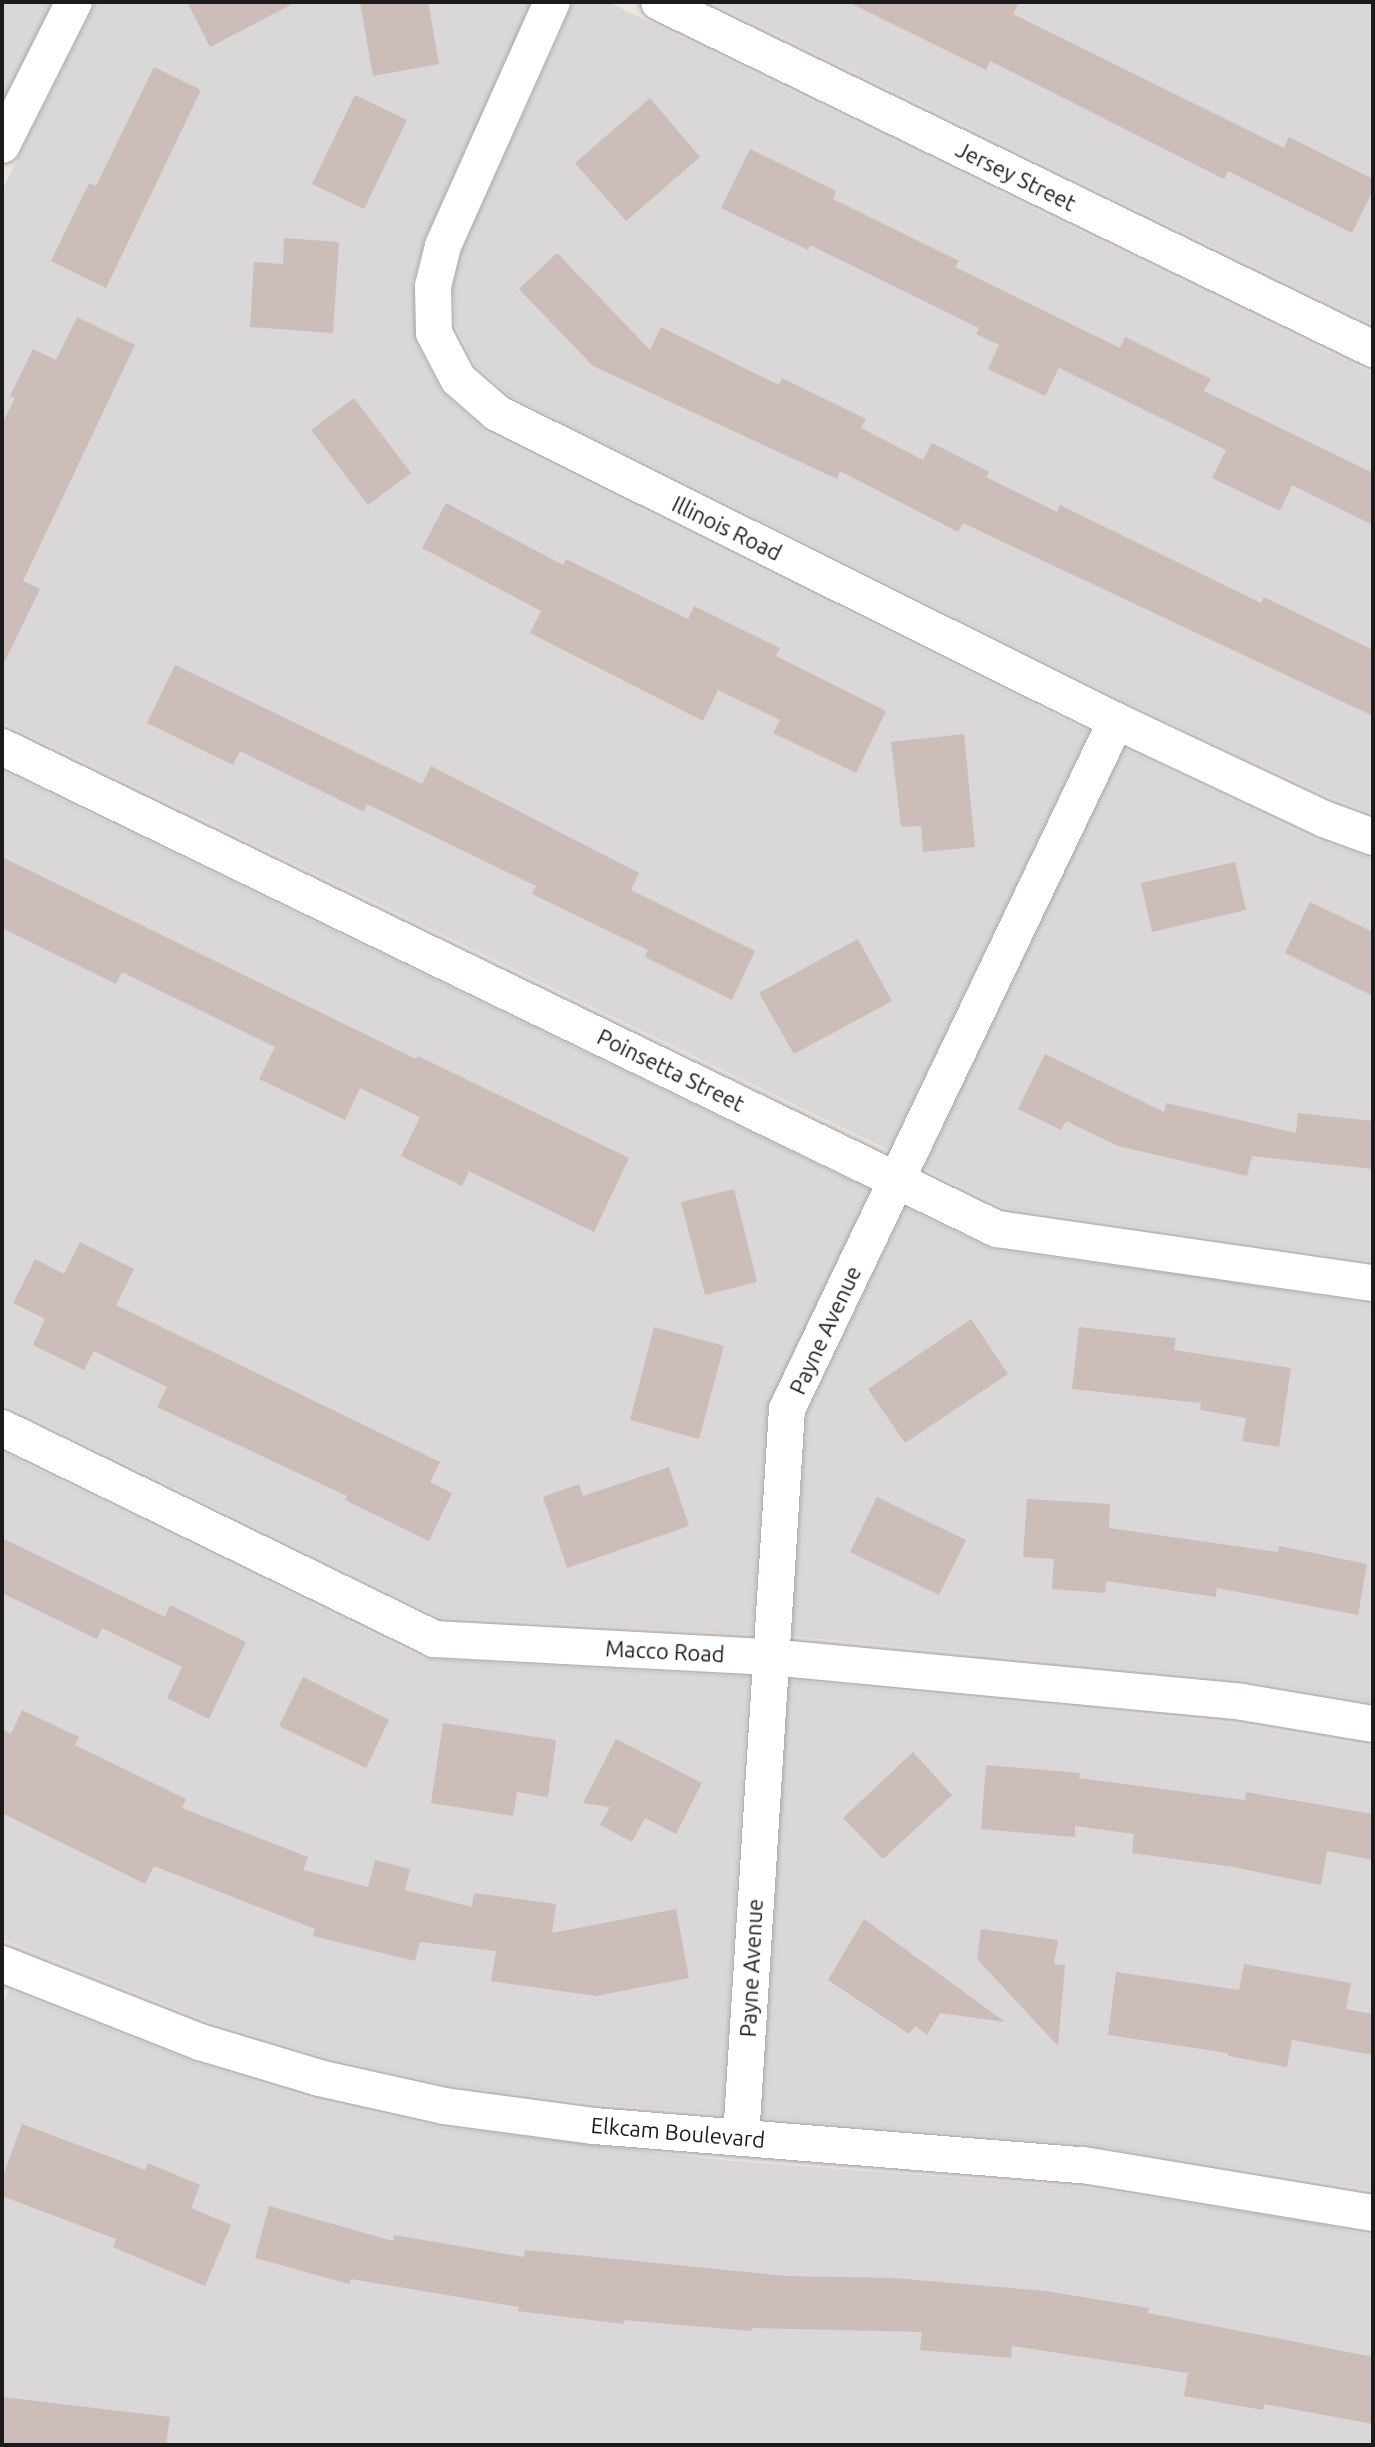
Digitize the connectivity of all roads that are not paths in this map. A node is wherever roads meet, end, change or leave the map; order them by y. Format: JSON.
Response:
{"nodes":[{"id":1,"x":74,"y":2,"type":"edge"},
{"id":2,"x":552,"y":2,"type":"edge"},
{"id":3,"x":659,"y":2,"type":"edge"},
{"id":4,"x":2,"y":145,"type":"edge"},
{"id":5,"x":1373,"y":349,"type":"edge"},
{"id":6,"x":1116,"y":721,"type":"junction"},
{"id":7,"x":2,"y":747,"type":"edge"},
{"id":8,"x":1373,"y":837,"type":"edge"},
{"id":9,"x":897,"y":1179,"type":"junction"},
{"id":10,"x":1373,"y":1283,"type":"edge"},
{"id":11,"x":2,"y":1428,"type":"edge"},
{"id":12,"x":770,"y":1657,"type":"junction"},
{"id":13,"x":1373,"y":1724,"type":"edge"},
{"id":14,"x":2,"y":1964,"type":"edge"},
{"id":15,"x":741,"y":2138,"type":"junction"},
{"id":16,"x":1373,"y":2213,"type":"edge"}],
"edges":[{"from":1,"to":4,"type":"street"},
{"from":2,"to":6,"type":"street","name":"Illinois Road"},
{"from":3,"to":5,"type":"street","name":"Jersey Street"},
{"from":6,"to":8,"type":"street","name":"Illinois Road"},
{"from":6,"to":9,"type":"street","name":"Payne Avenue"},
{"from":7,"to":9,"type":"street","name":"Poinsetta Street"},
{"from":9,"to":10,"type":"street","name":"Poinsetta Street"},
{"from":9,"to":12,"type":"street","name":"Payne Avenue"},
{"from":11,"to":12,"type":"street","name":"Macco Road"},
{"from":12,"to":13,"type":"street","name":"Macco Road"},
{"from":12,"to":15,"type":"street","name":"Payne Avenue"},
{"from":14,"to":15,"type":"street","name":"Elkcam Boulevard"},
{"from":15,"to":16,"type":"street","name":"Elkcam Boulevard"}]}
